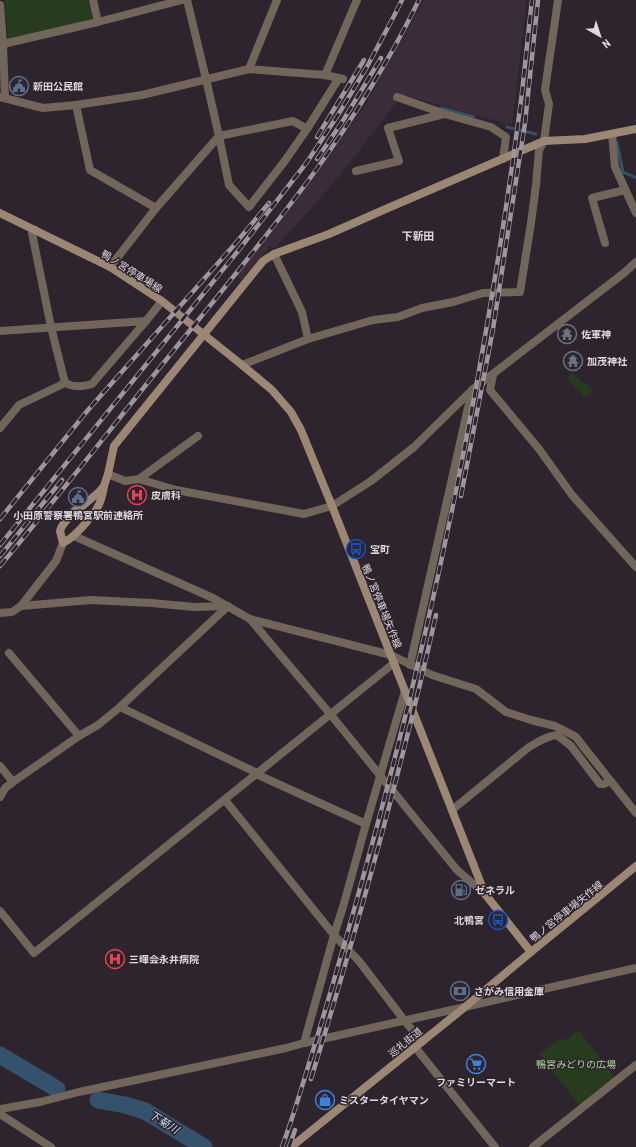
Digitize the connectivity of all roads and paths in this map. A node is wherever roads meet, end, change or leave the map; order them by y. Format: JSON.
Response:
{"nodes":[{"id":1,"x":93,"y":0,"type":"edge"},
{"id":2,"x":182,"y":0,"type":"edge"},
{"id":3,"x":187,"y":0,"type":"edge"},
{"id":4,"x":277,"y":0,"type":"edge"},
{"id":5,"x":357,"y":0,"type":"edge"},
{"id":6,"x":558,"y":0,"type":"edge"},
{"id":7,"x":0,"y":6,"type":"edge"},
{"id":8,"x":98,"y":22,"type":"junction"},
{"id":9,"x":3,"y":44,"type":"junction"},
{"id":10,"x":250,"y":69,"type":"junction"},
{"id":11,"x":325,"y":75,"type":"junction"},
{"id":12,"x":206,"y":79,"type":"junction"},
{"id":13,"x":397,"y":97,"type":"dead end"},
{"id":14,"x":2,"y":98,"type":"edge"},
{"id":15,"x":76,"y":105,"type":"junction"},
{"id":16,"x":445,"y":114,"type":"junction"},
{"id":17,"x":307,"y":128,"type":"junction"},
{"id":18,"x":636,"y":129,"type":"edge"},
{"id":19,"x":612,"y":134,"type":"junction"},
{"id":20,"x":219,"y":136,"type":"junction"},
{"id":21,"x":544,"y":141,"type":"junction"},
{"id":22,"x":503,"y":159,"type":"junction"},
{"id":23,"x":356,"y":171,"type":"dead end"},
{"id":24,"x":625,"y":190,"type":"junction"},
{"id":25,"x":156,"y":208,"type":"junction"},
{"id":26,"x":0,"y":213,"type":"edge"},
{"id":27,"x":636,"y":214,"type":"edge"},
{"id":28,"x":35,"y":230,"type":"junction"},
{"id":29,"x":605,"y":243,"type":"dead end"},
{"id":30,"x":274,"y":254,"type":"junction"},
{"id":31,"x":636,"y":262,"type":"edge"},
{"id":32,"x":110,"y":266,"type":"junction"},
{"id":33,"x":162,"y":301,"type":"junction"},
{"id":34,"x":146,"y":321,"type":"junction"},
{"id":35,"x":51,"y":327,"type":"junction"},
{"id":36,"x":0,"y":331,"type":"edge"},
{"id":37,"x":204,"y":335,"type":"junction"},
{"id":38,"x":308,"y":339,"type":"junction"},
{"id":39,"x":242,"y":365,"type":"junction"},
{"id":40,"x":493,"y":375,"type":"junction"},
{"id":41,"x":65,"y":383,"type":"junction"},
{"id":42,"x":472,"y":390,"type":"junction"},
{"id":43,"x":0,"y":428,"type":"edge"},
{"id":44,"x":198,"y":436,"type":"dead end"},
{"id":45,"x":108,"y":474,"type":"junction"},
{"id":46,"x":140,"y":479,"type":"junction"},
{"id":47,"x":104,"y":486,"type":"junction"},
{"id":48,"x":332,"y":506,"type":"junction"},
{"id":49,"x":74,"y":536,"type":"junction"},
{"id":50,"x":63,"y":543,"type":"junction"},
{"id":51,"x":636,"y":568,"type":"edge"},
{"id":52,"x":21,"y":606,"type":"junction"},
{"id":53,"x":228,"y":606,"type":"junction"},
{"id":54,"x":0,"y":613,"type":"edge"},
{"id":55,"x":250,"y":619,"type":"junction"},
{"id":56,"x":9,"y":653,"type":"dead end"},
{"id":57,"x":392,"y":659,"type":"junction"},
{"id":58,"x":410,"y":665,"type":"junction"},
{"id":59,"x":405,"y":691,"type":"junction"},
{"id":60,"x":120,"y":707,"type":"junction"},
{"id":61,"x":330,"y":715,"type":"junction"},
{"id":62,"x":79,"y":736,"type":"junction"},
{"id":63,"x":0,"y":766,"type":"edge"},
{"id":64,"x":256,"y":774,"type":"junction"},
{"id":65,"x":380,"y":776,"type":"junction"},
{"id":66,"x":610,"y":781,"type":"junction"},
{"id":67,"x":13,"y":782,"type":"junction"},
{"id":68,"x":0,"y":797,"type":"edge"},
{"id":69,"x":225,"y":800,"type":"junction"},
{"id":70,"x":452,"y":810,"type":"junction"},
{"id":71,"x":636,"y":813,"type":"edge"},
{"id":72,"x":366,"y":824,"type":"junction"},
{"id":73,"x":636,"y":866,"type":"edge"},
{"id":74,"x":485,"y":894,"type":"junction"},
{"id":75,"x":0,"y":911,"type":"edge"},
{"id":76,"x":334,"y":936,"type":"junction"},
{"id":77,"x":531,"y":952,"type":"junction"},
{"id":78,"x":636,"y":968,"type":"edge"},
{"id":79,"x":465,"y":1007,"type":"junction"},
{"id":80,"x":404,"y":1020,"type":"junction"},
{"id":81,"x":304,"y":1043,"type":"junction"},
{"id":82,"x":419,"y":1044,"type":"junction"},
{"id":83,"x":636,"y":1065,"type":"edge"},
{"id":84,"x":0,"y":1109,"type":"edge"},
{"id":85,"x":0,"y":1114,"type":"edge"},
{"id":86,"x":51,"y":1147,"type":"edge"},
{"id":87,"x":291,"y":1147,"type":"edge"},
{"id":88,"x":495,"y":1147,"type":"edge"},
{"id":89,"x":533,"y":1147,"type":"edge"}],
"edges":[{"from":1,"to":8,"type":"street"},
{"from":2,"to":8,"type":"street"},
{"from":3,"to":12,"type":"street"},
{"from":4,"to":10,"type":"street"},
{"from":5,"to":11,"type":"street"},
{"from":6,"to":21,"type":"street"},
{"from":7,"to":9,"type":"street"},
{"from":8,"to":9,"type":"street"},
{"from":9,"to":14,"type":"street"},
{"from":10,"to":11,"type":"street"},
{"from":10,"to":12,"type":"street"},
{"from":11,"to":17,"type":"street"},
{"from":12,"to":15,"type":"street"},
{"from":12,"to":20,"type":"street"},
{"from":13,"to":16,"type":"street"},
{"from":14,"to":15,"type":"street"},
{"from":15,"to":25,"type":"street"},
{"from":16,"to":22,"type":"street"},
{"from":16,"to":23,"type":"street"},
{"from":17,"to":20,"type":"street"},
{"from":17,"to":20,"type":"street"},
{"from":18,"to":19,"type":"main road"},
{"from":19,"to":21,"type":"main road"},
{"from":19,"to":24,"type":"street"},
{"from":20,"to":25,"type":"street"},
{"from":21,"to":22,"type":"main road"},
{"from":21,"to":38,"type":"street"},
{"from":22,"to":30,"type":"main road"},
{"from":24,"to":27,"type":"street"},
{"from":24,"to":29,"type":"street"},
{"from":25,"to":32,"type":"street"},
{"from":26,"to":28,"type":"main road","name":"鴨ノ宮停車場線"},
{"from":28,"to":32,"type":"main road","name":"鴨ノ宮停車場線"},
{"from":28,"to":35,"type":"street"},
{"from":30,"to":37,"type":"main road"},
{"from":30,"to":38,"type":"street"},
{"from":31,"to":40,"type":"street"},
{"from":32,"to":33,"type":"main road","name":"鴨ノ宮停車場線"},
{"from":33,"to":34,"type":"street"},
{"from":33,"to":37,"type":"main road","name":"鴨ノ宮停車場線"},
{"from":34,"to":35,"type":"street"},
{"from":34,"to":41,"type":"street"},
{"from":35,"to":36,"type":"street"},
{"from":35,"to":41,"type":"street"},
{"from":37,"to":39,"type":"main road","name":"鴨ノ宮停車場矢作線"},
{"from":37,"to":45,"type":"main road"},
{"from":38,"to":39,"type":"street"},
{"from":39,"to":48,"type":"main road","name":"鴨ノ宮停車場矢作線"},
{"from":40,"to":42,"type":"street"},
{"from":40,"to":51,"type":"street"},
{"from":41,"to":43,"type":"street"},
{"from":42,"to":48,"type":"street"},
{"from":42,"to":58,"type":"street"},
{"from":44,"to":46,"type":"street"},
{"from":45,"to":46,"type":"street"},
{"from":45,"to":47,"type":"main road"},
{"from":46,"to":48,"type":"street"},
{"from":47,"to":49,"type":"main road"},
{"from":47,"to":50,"type":"main road"},
{"from":48,"to":57,"type":"main road","name":"鴨ノ宮停車場矢作線"},
{"from":49,"to":50,"type":"main road"},
{"from":49,"to":53,"type":"street"},
{"from":50,"to":52,"type":"street"},
{"from":52,"to":53,"type":"street"},
{"from":52,"to":54,"type":"street"},
{"from":53,"to":55,"type":"street"},
{"from":53,"to":60,"type":"street"},
{"from":55,"to":57,"type":"street"},
{"from":55,"to":61,"type":"street"},
{"from":56,"to":62,"type":"street"},
{"from":57,"to":58,"type":"street"},
{"from":57,"to":59,"type":"main road","name":"鴨ノ宮停車場矢作線"},
{"from":57,"to":61,"type":"street"},
{"from":58,"to":66,"type":"street"},
{"from":59,"to":65,"type":"street"},
{"from":59,"to":70,"type":"main road","name":"鴨ノ宮停車場矢作線"},
{"from":60,"to":62,"type":"street"},
{"from":60,"to":64,"type":"street"},
{"from":61,"to":64,"type":"street"},
{"from":61,"to":65,"type":"street"},
{"from":62,"to":67,"type":"street"},
{"from":63,"to":67,"type":"street"},
{"from":64,"to":69,"type":"street"},
{"from":64,"to":72,"type":"street"},
{"from":65,"to":72,"type":"street"},
{"from":65,"to":74,"type":"street"},
{"from":66,"to":70,"type":"street"},
{"from":66,"to":71,"type":"street"},
{"from":67,"to":68,"type":"street"},
{"from":69,"to":75,"type":"street"},
{"from":69,"to":76,"type":"street"},
{"from":70,"to":74,"type":"main road","name":"鴨ノ宮停車場矢作線"},
{"from":72,"to":76,"type":"street"},
{"from":73,"to":77,"type":"main road","name":"鴨ノ宮停車場矢作線"},
{"from":74,"to":77,"type":"main road","name":"鴨ノ宮停車場矢作線"},
{"from":76,"to":80,"type":"street"},
{"from":76,"to":81,"type":"street"},
{"from":77,"to":79,"type":"main road","name":"巡礼街道"},
{"from":78,"to":79,"type":"street"},
{"from":79,"to":80,"type":"street"},
{"from":79,"to":82,"type":"main road","name":"巡礼街道"},
{"from":80,"to":81,"type":"street"},
{"from":80,"to":82,"type":"street"},
{"from":81,"to":84,"type":"street"},
{"from":82,"to":87,"type":"main road","name":"巡礼街道"},
{"from":82,"to":88,"type":"street"},
{"from":83,"to":89,"type":"street"},
{"from":85,"to":86,"type":"street"}]}
